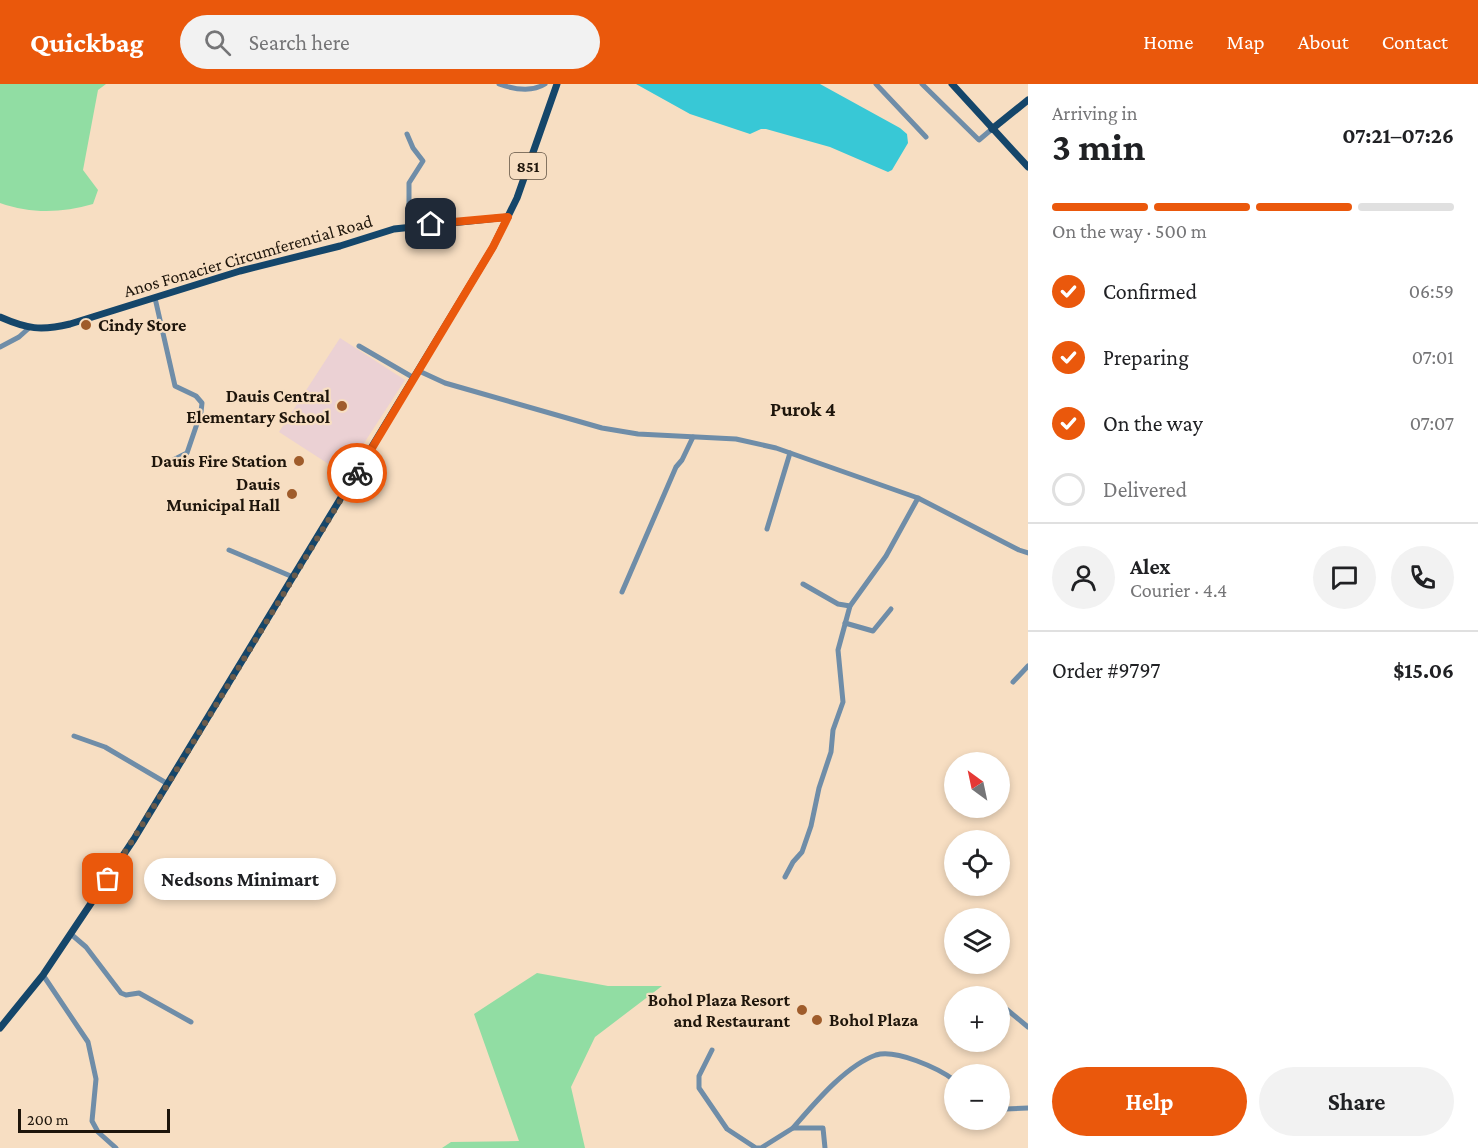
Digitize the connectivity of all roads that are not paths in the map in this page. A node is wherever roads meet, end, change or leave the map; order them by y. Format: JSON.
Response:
{"nodes":[{"id":1,"x":499,"y":84,"type":"edge"},
{"id":2,"x":545,"y":84,"type":"edge"},
{"id":3,"x":557,"y":84,"type":"edge"},
{"id":4,"x":876,"y":84,"type":"edge"},
{"id":5,"x":922,"y":84,"type":"edge"},
{"id":6,"x":952,"y":84,"type":"edge"},
{"id":7,"x":1028,"y":100,"type":"edge"},
{"id":8,"x":992,"y":129,"type":"junction"},
{"id":9,"x":407,"y":134,"type":"dead end"},
{"id":10,"x":926,"y":136,"type":"dead end"},
{"id":11,"x":1028,"y":167,"type":"edge"},
{"id":12,"x":508,"y":217,"type":"junction"},
{"id":13,"x":409,"y":226,"type":"junction"},
{"id":14,"x":155,"y":298,"type":"junction"},
{"id":15,"x":0,"y":316,"type":"edge"},
{"id":16,"x":29,"y":328,"type":"junction"},
{"id":17,"x":359,"y":346,"type":"dead end"},
{"id":18,"x":0,"y":347,"type":"edge"},
{"id":19,"x":419,"y":371,"type":"junction"},
{"id":20,"x":414,"y":378,"type":"junction"},
{"id":21,"x":693,"y":437,"type":"junction"},
{"id":22,"x":790,"y":453,"type":"junction"},
{"id":23,"x":173,"y":460,"type":"dead end"},
{"id":24,"x":918,"y":498,"type":"junction"},
{"id":25,"x":767,"y":529,"type":"dead end"},
{"id":26,"x":229,"y":549,"type":"dead end"},
{"id":27,"x":1028,"y":553,"type":"edge"},
{"id":28,"x":293,"y":577,"type":"junction"},
{"id":29,"x":803,"y":585,"type":"dead end"},
{"id":30,"x":622,"y":592,"type":"dead end"},
{"id":31,"x":850,"y":606,"type":"junction"},
{"id":32,"x":891,"y":609,"type":"dead end"},
{"id":33,"x":845,"y":623,"type":"junction"},
{"id":34,"x":1028,"y":666,"type":"edge"},
{"id":35,"x":1013,"y":682,"type":"dead end"},
{"id":36,"x":74,"y":736,"type":"dead end"},
{"id":37,"x":168,"y":784,"type":"junction"},
{"id":38,"x":785,"y":877,"type":"dead end"},
{"id":39,"x":72,"y":935,"type":"junction"},
{"id":40,"x":43,"y":975,"type":"junction"},
{"id":41,"x":1010,"y":1012,"type":"edge"},
{"id":42,"x":191,"y":1022,"type":"dead end"},
{"id":43,"x":1028,"y":1027,"type":"edge"},
{"id":44,"x":0,"y":1028,"type":"edge"},
{"id":45,"x":712,"y":1050,"type":"dead end"},
{"id":46,"x":944,"y":1073,"type":"edge"},
{"id":47,"x":1028,"y":1108,"type":"edge"},
{"id":48,"x":1010,"y":1109,"type":"edge"},
{"id":49,"x":792,"y":1128,"type":"junction"},
{"id":50,"x":117,"y":1148,"type":"edge"},
{"id":51,"x":825,"y":1148,"type":"edge"}],
"edges":[{"from":1,"to":2,"type":"street"},
{"from":3,"to":12,"type":"main road","number":"851"},
{"from":4,"to":10,"type":"street"},
{"from":5,"to":8,"type":"street"},
{"from":6,"to":8,"type":"main road"},
{"from":7,"to":8,"type":"main road"},
{"from":8,"to":11,"type":"main road"},
{"from":9,"to":13,"type":"street"},
{"from":12,"to":13,"type":"main road","name":"Anos Fonacier Circumferential Road"},
{"from":12,"to":19,"type":"main road","number":"851"},
{"from":13,"to":14,"type":"main road","name":"Anos Fonacier Circumferential Road"},
{"from":14,"to":16,"type":"main road","name":"Anos Fonacier Circumferential Road"},
{"from":14,"to":23,"type":"street"},
{"from":15,"to":16,"type":"main road","name":"Anos Fonacier Circumferential Road"},
{"from":16,"to":18,"type":"street"},
{"from":17,"to":20,"type":"street"},
{"from":19,"to":20,"type":"main road","number":"851"},
{"from":19,"to":21,"type":"street"},
{"from":20,"to":28,"type":"main road","number":"851"},
{"from":21,"to":22,"type":"street"},
{"from":21,"to":30,"type":"street"},
{"from":22,"to":24,"type":"street"},
{"from":22,"to":25,"type":"street"},
{"from":24,"to":27,"type":"street"},
{"from":24,"to":31,"type":"street"},
{"from":26,"to":28,"type":"street"},
{"from":28,"to":37,"type":"main road","number":"851"},
{"from":29,"to":31,"type":"street"},
{"from":31,"to":33,"type":"street"},
{"from":32,"to":33,"type":"street"},
{"from":33,"to":38,"type":"street"},
{"from":34,"to":35,"type":"street"},
{"from":36,"to":37,"type":"street"},
{"from":37,"to":39,"type":"main road","number":"851"},
{"from":39,"to":40,"type":"main road","number":"851"},
{"from":39,"to":42,"type":"street"},
{"from":40,"to":44,"type":"main road","number":"851"},
{"from":40,"to":50,"type":"street"},
{"from":41,"to":43,"type":"street"},
{"from":45,"to":49,"type":"street"},
{"from":46,"to":49,"type":"street"},
{"from":47,"to":48,"type":"street"},
{"from":49,"to":51,"type":"street"}]}
